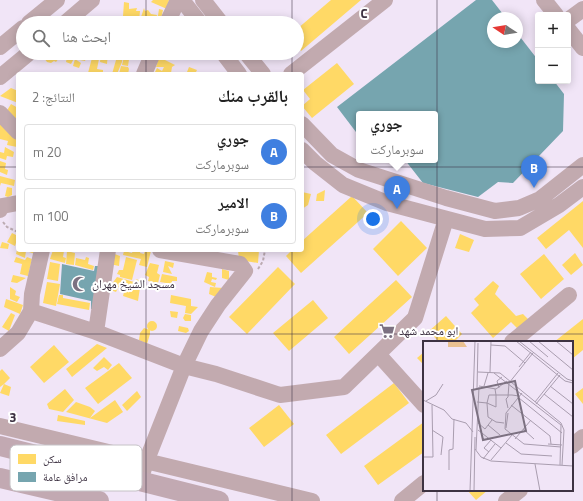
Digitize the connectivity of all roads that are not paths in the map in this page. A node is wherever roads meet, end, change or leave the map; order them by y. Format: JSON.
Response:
{"nodes":[{"id":1,"x":57,"y":0,"type":"edge"},
{"id":2,"x":92,"y":0,"type":"edge"},
{"id":3,"x":178,"y":0,"type":"edge"},
{"id":4,"x":182,"y":0,"type":"edge"},
{"id":5,"x":203,"y":0,"type":"edge"},
{"id":6,"x":385,"y":0,"type":"edge"},
{"id":7,"x":544,"y":0,"type":"edge"},
{"id":8,"x":583,"y":9,"type":"edge"},
{"id":9,"x":554,"y":12,"type":"edge"},
{"id":10,"x":38,"y":16,"type":"edge"},
{"id":11,"x":73,"y":16,"type":"edge"},
{"id":12,"x":170,"y":16,"type":"edge"},
{"id":13,"x":195,"y":16,"type":"edge"},
{"id":14,"x":216,"y":16,"type":"edge"},
{"id":15,"x":571,"y":18,"type":"edge"},
{"id":16,"x":571,"y":33,"type":"edge"},
{"id":17,"x":16,"y":34,"type":"edge"},
{"id":18,"x":0,"y":47,"type":"edge"},
{"id":19,"x":583,"y":48,"type":"edge"},
{"id":20,"x":21,"y":60,"type":"edge"},
{"id":21,"x":150,"y":60,"type":"edge"},
{"id":22,"x":228,"y":60,"type":"edge"},
{"id":23,"x":252,"y":60,"type":"edge"},
{"id":24,"x":145,"y":72,"type":"edge"},
{"id":25,"x":237,"y":72,"type":"edge"},
{"id":26,"x":261,"y":72,"type":"edge"},
{"id":27,"x":294,"y":72,"type":"edge"},
{"id":28,"x":6,"y":74,"type":"edge"},
{"id":29,"x":0,"y":113,"type":"edge"},
{"id":30,"x":304,"y":126,"type":"edge"},
{"id":31,"x":16,"y":130,"type":"edge"},
{"id":32,"x":304,"y":152,"type":"edge"},
{"id":33,"x":583,"y":165,"type":"edge"},
{"id":34,"x":583,"y":187,"type":"edge"},
{"id":35,"x":16,"y":203,"type":"edge"},
{"id":36,"x":0,"y":210,"type":"edge"},
{"id":37,"x":446,"y":219,"type":"junction"},
{"id":38,"x":42,"y":252,"type":"edge"},
{"id":39,"x":108,"y":252,"type":"edge"},
{"id":40,"x":171,"y":252,"type":"edge"},
{"id":41,"x":569,"y":295,"type":"dead end"},
{"id":42,"x":31,"y":311,"type":"junction"},
{"id":43,"x":96,"y":332,"type":"junction"},
{"id":44,"x":513,"y":341,"type":"edge"},
{"id":45,"x":0,"y":349,"type":"edge"},
{"id":46,"x":378,"y":354,"type":"junction"},
{"id":47,"x":184,"y":366,"type":"junction"},
{"id":48,"x":423,"y":404,"type":"edge"},
{"id":49,"x":0,"y":426,"type":"edge"},
{"id":50,"x":583,"y":437,"type":"edge"},
{"id":51,"x":77,"y":445,"type":"edge"},
{"id":52,"x":573,"y":445,"type":"edge"},
{"id":53,"x":0,"y":446,"type":"edge"},
{"id":54,"x":10,"y":448,"type":"edge"},
{"id":55,"x":142,"y":461,"type":"edge"},
{"id":56,"x":146,"y":462,"type":"junction"},
{"id":57,"x":142,"y":475,"type":"edge"},
{"id":58,"x":0,"y":478,"type":"edge"},
{"id":59,"x":10,"y":480,"type":"edge"},
{"id":60,"x":142,"y":482,"type":"edge"},
{"id":61,"x":423,"y":484,"type":"edge"},
{"id":62,"x":56,"y":491,"type":"edge"},
{"id":63,"x":519,"y":491,"type":"edge"},
{"id":64,"x":99,"y":501,"type":"edge"},
{"id":65,"x":219,"y":501,"type":"edge"},
{"id":66,"x":312,"y":501,"type":"edge"},
{"id":67,"x":402,"y":501,"type":"edge"},
{"id":68,"x":506,"y":501,"type":"edge"}],
"edges":[{"from":1,"to":10,"type":"street"},
{"from":2,"to":11,"type":"street"},
{"from":3,"to":12,"type":"street"},
{"from":4,"to":13,"type":"street"},
{"from":5,"to":14,"type":"street"},
{"from":6,"to":27,"type":"street"},
{"from":7,"to":9,"type":"street"},
{"from":8,"to":15,"type":"street"},
{"from":16,"to":19,"type":"street"},
{"from":17,"to":18,"type":"street"},
{"from":20,"to":28,"type":"street"},
{"from":21,"to":24,"type":"street"},
{"from":22,"to":25,"type":"street"},
{"from":23,"to":26,"type":"street"},
{"from":29,"to":31,"type":"street"},
{"from":30,"to":33,"type":"street"},
{"from":32,"to":37,"type":"street"},
{"from":34,"to":37,"type":"street"},
{"from":35,"to":36,"type":"street"},
{"from":37,"to":46,"type":"street"},
{"from":38,"to":42,"type":"street"},
{"from":39,"to":43,"type":"street"},
{"from":40,"to":47,"type":"street"},
{"from":41,"to":44,"type":"street"},
{"from":42,"to":43,"type":"street"},
{"from":42,"to":45,"type":"street"},
{"from":43,"to":47,"type":"street"},
{"from":46,"to":47,"type":"street"},
{"from":46,"to":48,"type":"street"},
{"from":47,"to":56,"type":"street"},
{"from":49,"to":51,"type":"street"},
{"from":50,"to":52,"type":"street"},
{"from":53,"to":54,"type":"main road"},
{"from":55,"to":56,"type":"street"},
{"from":56,"to":57,"type":"street"},
{"from":56,"to":66,"type":"street"},
{"from":58,"to":59,"type":"main road"},
{"from":60,"to":65,"type":"main road"},
{"from":61,"to":67,"type":"street"},
{"from":62,"to":64,"type":"main road"},
{"from":63,"to":68,"type":"street"}]}
